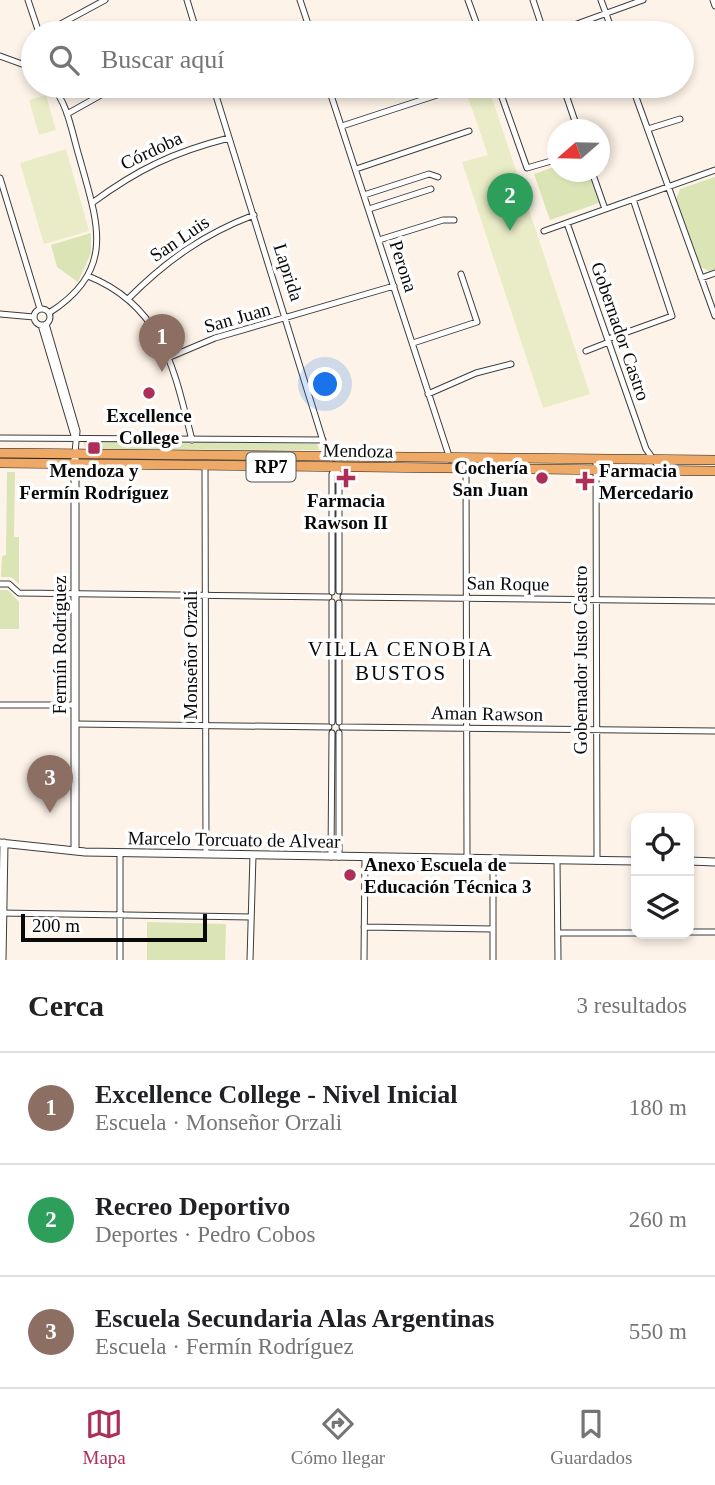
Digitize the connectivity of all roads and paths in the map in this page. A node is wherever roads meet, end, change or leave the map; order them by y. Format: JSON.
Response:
{"nodes":[{"id":1,"x":28,"y":0,"type":"edge"},
{"id":2,"x":105,"y":0,"type":"edge"},
{"id":3,"x":187,"y":0,"type":"edge"},
{"id":4,"x":300,"y":0,"type":"edge"},
{"id":5,"x":468,"y":0,"type":"edge"},
{"id":6,"x":533,"y":0,"type":"edge"},
{"id":7,"x":601,"y":0,"type":"edge"},
{"id":8,"x":643,"y":0,"type":"edge"},
{"id":9,"x":713,"y":0,"type":"edge"},
{"id":10,"x":715,"y":6,"type":"edge"},
{"id":11,"x":606,"y":14,"type":"junction"},
{"id":12,"x":35,"y":21,"type":"edge"},
{"id":13,"x":66,"y":21,"type":"edge"},
{"id":14,"x":193,"y":21,"type":"edge"},
{"id":15,"x":307,"y":21,"type":"edge"},
{"id":16,"x":476,"y":21,"type":"edge"},
{"id":17,"x":540,"y":21,"type":"edge"},
{"id":18,"x":586,"y":21,"type":"edge"},
{"id":19,"x":608,"y":21,"type":"edge"},
{"id":20,"x":0,"y":56,"type":"edge"},
{"id":21,"x":21,"y":63,"type":"edge"},
{"id":22,"x":58,"y":98,"type":"edge"},
{"id":23,"x":96,"y":98,"type":"edge"},
{"id":24,"x":217,"y":98,"type":"edge"},
{"id":25,"x":332,"y":98,"type":"edge"},
{"id":26,"x":428,"y":98,"type":"edge"},
{"id":27,"x":502,"y":98,"type":"edge"},
{"id":28,"x":567,"y":98,"type":"edge"},
{"id":29,"x":636,"y":98,"type":"edge"},
{"id":30,"x":67,"y":114,"type":"junction"},
{"id":31,"x":574,"y":119,"type":"edge"},
{"id":32,"x":680,"y":119,"type":"dead end"},
{"id":33,"x":342,"y":126,"type":"junction"},
{"id":34,"x":648,"y":129,"type":"junction"},
{"id":35,"x":470,"y":131,"type":"dead end"},
{"id":36,"x":229,"y":138,"type":"junction"},
{"id":37,"x":547,"y":162,"type":"edge"},
{"id":38,"x":356,"y":169,"type":"junction"},
{"id":39,"x":715,"y":170,"type":"edge"},
{"id":40,"x":438,"y":177,"type":"dead end"},
{"id":41,"x":0,"y":178,"type":"edge"},
{"id":42,"x":596,"y":182,"type":"edge"},
{"id":43,"x":668,"y":186,"type":"junction"},
{"id":44,"x":431,"y":189,"type":"dead end"},
{"id":45,"x":364,"y":195,"type":"junction"},
{"id":46,"x":633,"y":199,"type":"junction"},
{"id":47,"x":92,"y":203,"type":"junction"},
{"id":48,"x":369,"y":209,"type":"junction"},
{"id":49,"x":605,"y":209,"type":"junction"},
{"id":50,"x":254,"y":215,"type":"junction"},
{"id":51,"x":454,"y":219,"type":"dead end"},
{"id":52,"x":567,"y":223,"type":"junction"},
{"id":53,"x":544,"y":231,"type":"dead end"},
{"id":54,"x":379,"y":240,"type":"junction"},
{"id":55,"x":715,"y":273,"type":"edge"},
{"id":56,"x":461,"y":274,"type":"dead end"},
{"id":57,"x":88,"y":276,"type":"junction"},
{"id":58,"x":701,"y":278,"type":"junction"},
{"id":59,"x":394,"y":286,"type":"junction"},
{"id":60,"x":130,"y":298,"type":"junction"},
{"id":61,"x":40,"y":309,"type":"junction"},
{"id":62,"x":49,"y":313,"type":"junction"},
{"id":63,"x":0,"y":314,"type":"edge"},
{"id":64,"x":715,"y":316,"type":"edge"},
{"id":65,"x":34,"y":317,"type":"junction"},
{"id":66,"x":287,"y":319,"type":"junction"},
{"id":67,"x":44,"y":325,"type":"junction"},
{"id":68,"x":609,"y":341,"type":"junction"},
{"id":69,"x":413,"y":343,"type":"junction"},
{"id":70,"x":586,"y":351,"type":"dead end"},
{"id":71,"x":170,"y":357,"type":"junction"},
{"id":72,"x":511,"y":364,"type":"dead end"},
{"id":73,"x":428,"y":394,"type":"junction"},
{"id":74,"x":0,"y":438,"type":"edge"},
{"id":75,"x":75,"y":439,"type":"junction"},
{"id":76,"x":192,"y":440,"type":"junction"},
{"id":77,"x":323,"y":440,"type":"junction"},
{"id":78,"x":646,"y":449,"type":"junction"},
{"id":79,"x":0,"y":453,"type":"edge"},
{"id":80,"x":328,"y":457,"type":"junction"},
{"id":81,"x":448,"y":457,"type":"junction"},
{"id":82,"x":75,"y":458,"type":"junction"},
{"id":83,"x":640,"y":460,"type":"junction"},
{"id":84,"x":653,"y":460,"type":"junction"},
{"id":85,"x":715,"y":460,"type":"edge"},
{"id":86,"x":205,"y":461,"type":"junction"},
{"id":87,"x":0,"y":463,"type":"edge"},
{"id":88,"x":596,"y":465,"type":"junction"},
{"id":89,"x":336,"y":468,"type":"junction"},
{"id":90,"x":436,"y":468,"type":"junction"},
{"id":91,"x":465,"y":468,"type":"junction"},
{"id":92,"x":635,"y":470,"type":"junction"},
{"id":93,"x":661,"y":470,"type":"junction"},
{"id":94,"x":715,"y":471,"type":"edge"},
{"id":95,"x":0,"y":584,"type":"edge"},
{"id":96,"x":75,"y":594,"type":"junction"},
{"id":97,"x":206,"y":596,"type":"junction"},
{"id":98,"x":336,"y":597,"type":"junction"},
{"id":99,"x":466,"y":598,"type":"junction"},
{"id":100,"x":596,"y":600,"type":"junction"},
{"id":101,"x":715,"y":601,"type":"edge"},
{"id":102,"x":0,"y":705,"type":"edge"},
{"id":103,"x":75,"y":705,"type":"junction"},
{"id":104,"x":75,"y":724,"type":"junction"},
{"id":105,"x":206,"y":726,"type":"junction"},
{"id":106,"x":335,"y":727,"type":"junction"},
{"id":107,"x":467,"y":729,"type":"junction"},
{"id":108,"x":596,"y":730,"type":"junction"},
{"id":109,"x":715,"y":731,"type":"edge"},
{"id":110,"x":2,"y":843,"type":"edge"},
{"id":111,"x":75,"y":851,"type":"junction"},
{"id":112,"x":120,"y":853,"type":"junction"},
{"id":113,"x":206,"y":855,"type":"junction"},
{"id":114,"x":253,"y":855,"type":"junction"},
{"id":115,"x":335,"y":857,"type":"junction"},
{"id":116,"x":365,"y":858,"type":"junction"},
{"id":117,"x":467,"y":859,"type":"junction"},
{"id":118,"x":493,"y":860,"type":"junction"},
{"id":119,"x":557,"y":860,"type":"junction"},
{"id":120,"x":597,"y":861,"type":"junction"},
{"id":121,"x":631,"y":861,"type":"edge"},
{"id":122,"x":694,"y":861,"type":"edge"},
{"id":123,"x":715,"y":862,"type":"edge"},
{"id":124,"x":1,"y":914,"type":"edge"},
{"id":125,"x":120,"y":915,"type":"junction"},
{"id":126,"x":251,"y":917,"type":"junction"},
{"id":127,"x":364,"y":927,"type":"junction"},
{"id":128,"x":492,"y":929,"type":"junction"},
{"id":129,"x":694,"y":932,"type":"edge"},
{"id":130,"x":715,"y":932,"type":"edge"},
{"id":131,"x":558,"y":933,"type":"junction"},
{"id":132,"x":631,"y":933,"type":"edge"},
{"id":133,"x":2,"y":960,"type":"edge"},
{"id":134,"x":120,"y":960,"type":"edge"},
{"id":135,"x":250,"y":960,"type":"edge"},
{"id":136,"x":363,"y":960,"type":"edge"},
{"id":137,"x":493,"y":960,"type":"edge"},
{"id":138,"x":558,"y":960,"type":"edge"}],
"edges":[{"from":1,"to":12,"type":"street"},
{"from":2,"to":13,"type":"street"},
{"from":3,"to":14,"type":"street"},
{"from":4,"to":15,"type":"street"},
{"from":5,"to":16,"type":"street"},
{"from":6,"to":17,"type":"street"},
{"from":7,"to":11,"type":"street"},
{"from":8,"to":11,"type":"street"},
{"from":9,"to":10,"type":"street"},
{"from":11,"to":18,"type":"street"},
{"from":11,"to":19,"type":"street"},
{"from":20,"to":21,"type":"street"},
{"from":22,"to":30,"type":"street"},
{"from":23,"to":30,"type":"street"},
{"from":24,"to":36,"type":"street","name":"Laprida"},
{"from":25,"to":33,"type":"street","name":"Perona"},
{"from":26,"to":33,"type":"street"},
{"from":27,"to":37,"type":"street"},
{"from":28,"to":31,"type":"street"},
{"from":29,"to":34,"type":"street"},
{"from":30,"to":47,"type":"street"},
{"from":32,"to":34,"type":"street"},
{"from":33,"to":38,"type":"street","name":"Perona"},
{"from":34,"to":43,"type":"street"},
{"from":35,"to":38,"type":"street"},
{"from":36,"to":47,"type":"street","name":"Córdoba"},
{"from":36,"to":50,"type":"street","name":"Laprida"},
{"from":38,"to":45,"type":"street","name":"Perona"},
{"from":39,"to":43,"type":"street"},
{"from":40,"to":45,"type":"street"},
{"from":41,"to":61,"type":"street"},
{"from":42,"to":49,"type":"street"},
{"from":43,"to":46,"type":"street"},
{"from":43,"to":58,"type":"street"},
{"from":44,"to":48,"type":"street"},
{"from":45,"to":48,"type":"street","name":"Perona"},
{"from":46,"to":49,"type":"street"},
{"from":46,"to":68,"type":"street"},
{"from":47,"to":57,"type":"street"},
{"from":48,"to":54,"type":"street","name":"Perona"},
{"from":49,"to":52,"type":"street"},
{"from":50,"to":60,"type":"street","name":"San Luis"},
{"from":50,"to":66,"type":"street","name":"Laprida"},
{"from":51,"to":54,"type":"street"},
{"from":52,"to":53,"type":"street"},
{"from":52,"to":68,"type":"street","name":"Gobernador Castro"},
{"from":54,"to":59,"type":"street","name":"Perona"},
{"from":55,"to":58,"type":"street"},
{"from":56,"to":69,"type":"street"},
{"from":57,"to":60,"type":"street"},
{"from":57,"to":62,"type":"street"},
{"from":58,"to":64,"type":"street"},
{"from":59,"to":66,"type":"street","name":"San Juan"},
{"from":59,"to":69,"type":"street","name":"Perona"},
{"from":60,"to":71,"type":"street"},
{"from":61,"to":62,"type":"street"},
{"from":61,"to":65,"type":"street"},
{"from":62,"to":67,"type":"street"},
{"from":63,"to":65,"type":"street"},
{"from":65,"to":67,"type":"street"},
{"from":66,"to":71,"type":"street","name":"San Juan"},
{"from":66,"to":77,"type":"street","name":"Laprida"},
{"from":67,"to":75,"type":"street","name":"Fermín Rodríguez"},
{"from":68,"to":70,"type":"street"},
{"from":68,"to":78,"type":"street","name":"Gobernador Castro"},
{"from":69,"to":73,"type":"street","name":"Perona"},
{"from":71,"to":76,"type":"street"},
{"from":72,"to":73,"type":"street"},
{"from":73,"to":81,"type":"street","name":"Perona"},
{"from":74,"to":75,"type":"street"},
{"from":75,"to":76,"type":"street"},
{"from":75,"to":82,"type":"street","name":"Fermín Rodríguez"},
{"from":76,"to":77,"type":"street"},
{"from":77,"to":80,"type":"street","name":"Laprida"},
{"from":78,"to":83,"type":"street"},
{"from":78,"to":84,"type":"street","name":"Gobernador Castro"},
{"from":79,"to":82,"type":"main road","name":"Mendoza","number":"RP7"},
{"from":80,"to":81,"type":"main road","name":"Mendoza","number":"RP7"},
{"from":80,"to":86,"type":"main road","name":"Mendoza","number":"RP7"},
{"from":80,"to":89,"type":"street","name":"Laprida"},
{"from":81,"to":90,"type":"street"},
{"from":81,"to":91,"type":"main road","name":"Mendoza","number":"RP7"},
{"from":82,"to":86,"type":"main road","name":"Mendoza","number":"RP7"},
{"from":82,"to":87,"type":"main road","name":"Mendoza","number":"RP7"},
{"from":82,"to":96,"type":"street","name":"Fermín Rodríguez"},
{"from":83,"to":84,"type":"main road","name":"Mendoza","number":"RP7"},
{"from":83,"to":88,"type":"main road","name":"Mendoza","number":"RP7"},
{"from":83,"to":92,"type":"street"},
{"from":84,"to":85,"type":"main road","name":"Mendoza","number":"RP7"},
{"from":84,"to":93,"type":"street","name":"Gobernador Castro"},
{"from":86,"to":89,"type":"main road","name":"Mendoza","number":"RP7"},
{"from":86,"to":97,"type":"street","name":"Monseñor Orzali"},
{"from":88,"to":91,"type":"main road","name":"Mendoza","number":"RP7"},
{"from":88,"to":91,"type":"main road","name":"Mendoza","number":"RP7"},
{"from":88,"to":92,"type":"main road","name":"Mendoza","number":"RP7"},
{"from":88,"to":100,"type":"street","name":"Gobernador Justo Castro"},
{"from":89,"to":90,"type":"main road","name":"Mendoza","number":"RP7"},
{"from":89,"to":98,"type":"street"},
{"from":90,"to":91,"type":"main road","name":"Mendoza","number":"RP7"},
{"from":91,"to":99,"type":"street"},
{"from":92,"to":93,"type":"main road","name":"Mendoza","number":"RP7"},
{"from":93,"to":94,"type":"main road","name":"Mendoza","number":"RP7"},
{"from":95,"to":96,"type":"street","name":"San Roque"},
{"from":96,"to":97,"type":"street","name":"San Roque"},
{"from":96,"to":103,"type":"street","name":"Fermín Rodríguez"},
{"from":97,"to":98,"type":"street","name":"San Roque"},
{"from":97,"to":105,"type":"street","name":"Monseñor Orzali"},
{"from":98,"to":99,"type":"street","name":"San Roque"},
{"from":98,"to":106,"type":"street"},
{"from":99,"to":100,"type":"street","name":"San Roque"},
{"from":99,"to":107,"type":"street"},
{"from":100,"to":101,"type":"street","name":"San Roque"},
{"from":100,"to":108,"type":"street","name":"Gobernador Justo Castro"},
{"from":102,"to":103,"type":"street"},
{"from":103,"to":104,"type":"street","name":"Fermín Rodríguez"},
{"from":104,"to":105,"type":"street","name":"Aman Rawson"},
{"from":104,"to":111,"type":"street","name":"Fermín Rodríguez"},
{"from":105,"to":106,"type":"street","name":"Aman Rawson"},
{"from":105,"to":113,"type":"street","name":"Monseñor Orzali"},
{"from":106,"to":107,"type":"street","name":"Aman Rawson"},
{"from":106,"to":115,"type":"street"},
{"from":107,"to":108,"type":"street","name":"Aman Rawson"},
{"from":107,"to":117,"type":"street"},
{"from":108,"to":109,"type":"street","name":"Aman Rawson"},
{"from":108,"to":120,"type":"street","name":"Gobernador Justo Castro"},
{"from":110,"to":111,"type":"street","name":"Marcelo Torcuato de Alvear"},
{"from":110,"to":124,"type":"street"},
{"from":111,"to":112,"type":"street","name":"Marcelo Torcuato de Alvear"},
{"from":112,"to":113,"type":"street","name":"Marcelo Torcuato de Alvear"},
{"from":112,"to":125,"type":"street"},
{"from":113,"to":114,"type":"street","name":"Marcelo Torcuato de Alvear"},
{"from":114,"to":115,"type":"street","name":"Marcelo Torcuato de Alvear"},
{"from":114,"to":126,"type":"street"},
{"from":115,"to":116,"type":"street","name":"Marcelo Torcuato de Alvear"},
{"from":116,"to":117,"type":"street","name":"Marcelo Torcuato de Alvear"},
{"from":116,"to":127,"type":"street"},
{"from":117,"to":118,"type":"street","name":"Marcelo Torcuato de Alvear"},
{"from":118,"to":119,"type":"street","name":"Marcelo Torcuato de Alvear"},
{"from":118,"to":128,"type":"street"},
{"from":119,"to":120,"type":"street","name":"Marcelo Torcuato de Alvear"},
{"from":119,"to":131,"type":"street"},
{"from":120,"to":121,"type":"street","name":"Marcelo Torcuato de Alvear"},
{"from":122,"to":123,"type":"street"},
{"from":124,"to":125,"type":"street"},
{"from":124,"to":133,"type":"street"},
{"from":125,"to":126,"type":"street"},
{"from":125,"to":134,"type":"street"},
{"from":126,"to":135,"type":"street"},
{"from":127,"to":128,"type":"street"},
{"from":127,"to":136,"type":"street"},
{"from":128,"to":137,"type":"street"},
{"from":129,"to":130,"type":"street"},
{"from":131,"to":132,"type":"street"},
{"from":131,"to":138,"type":"street"}]}
